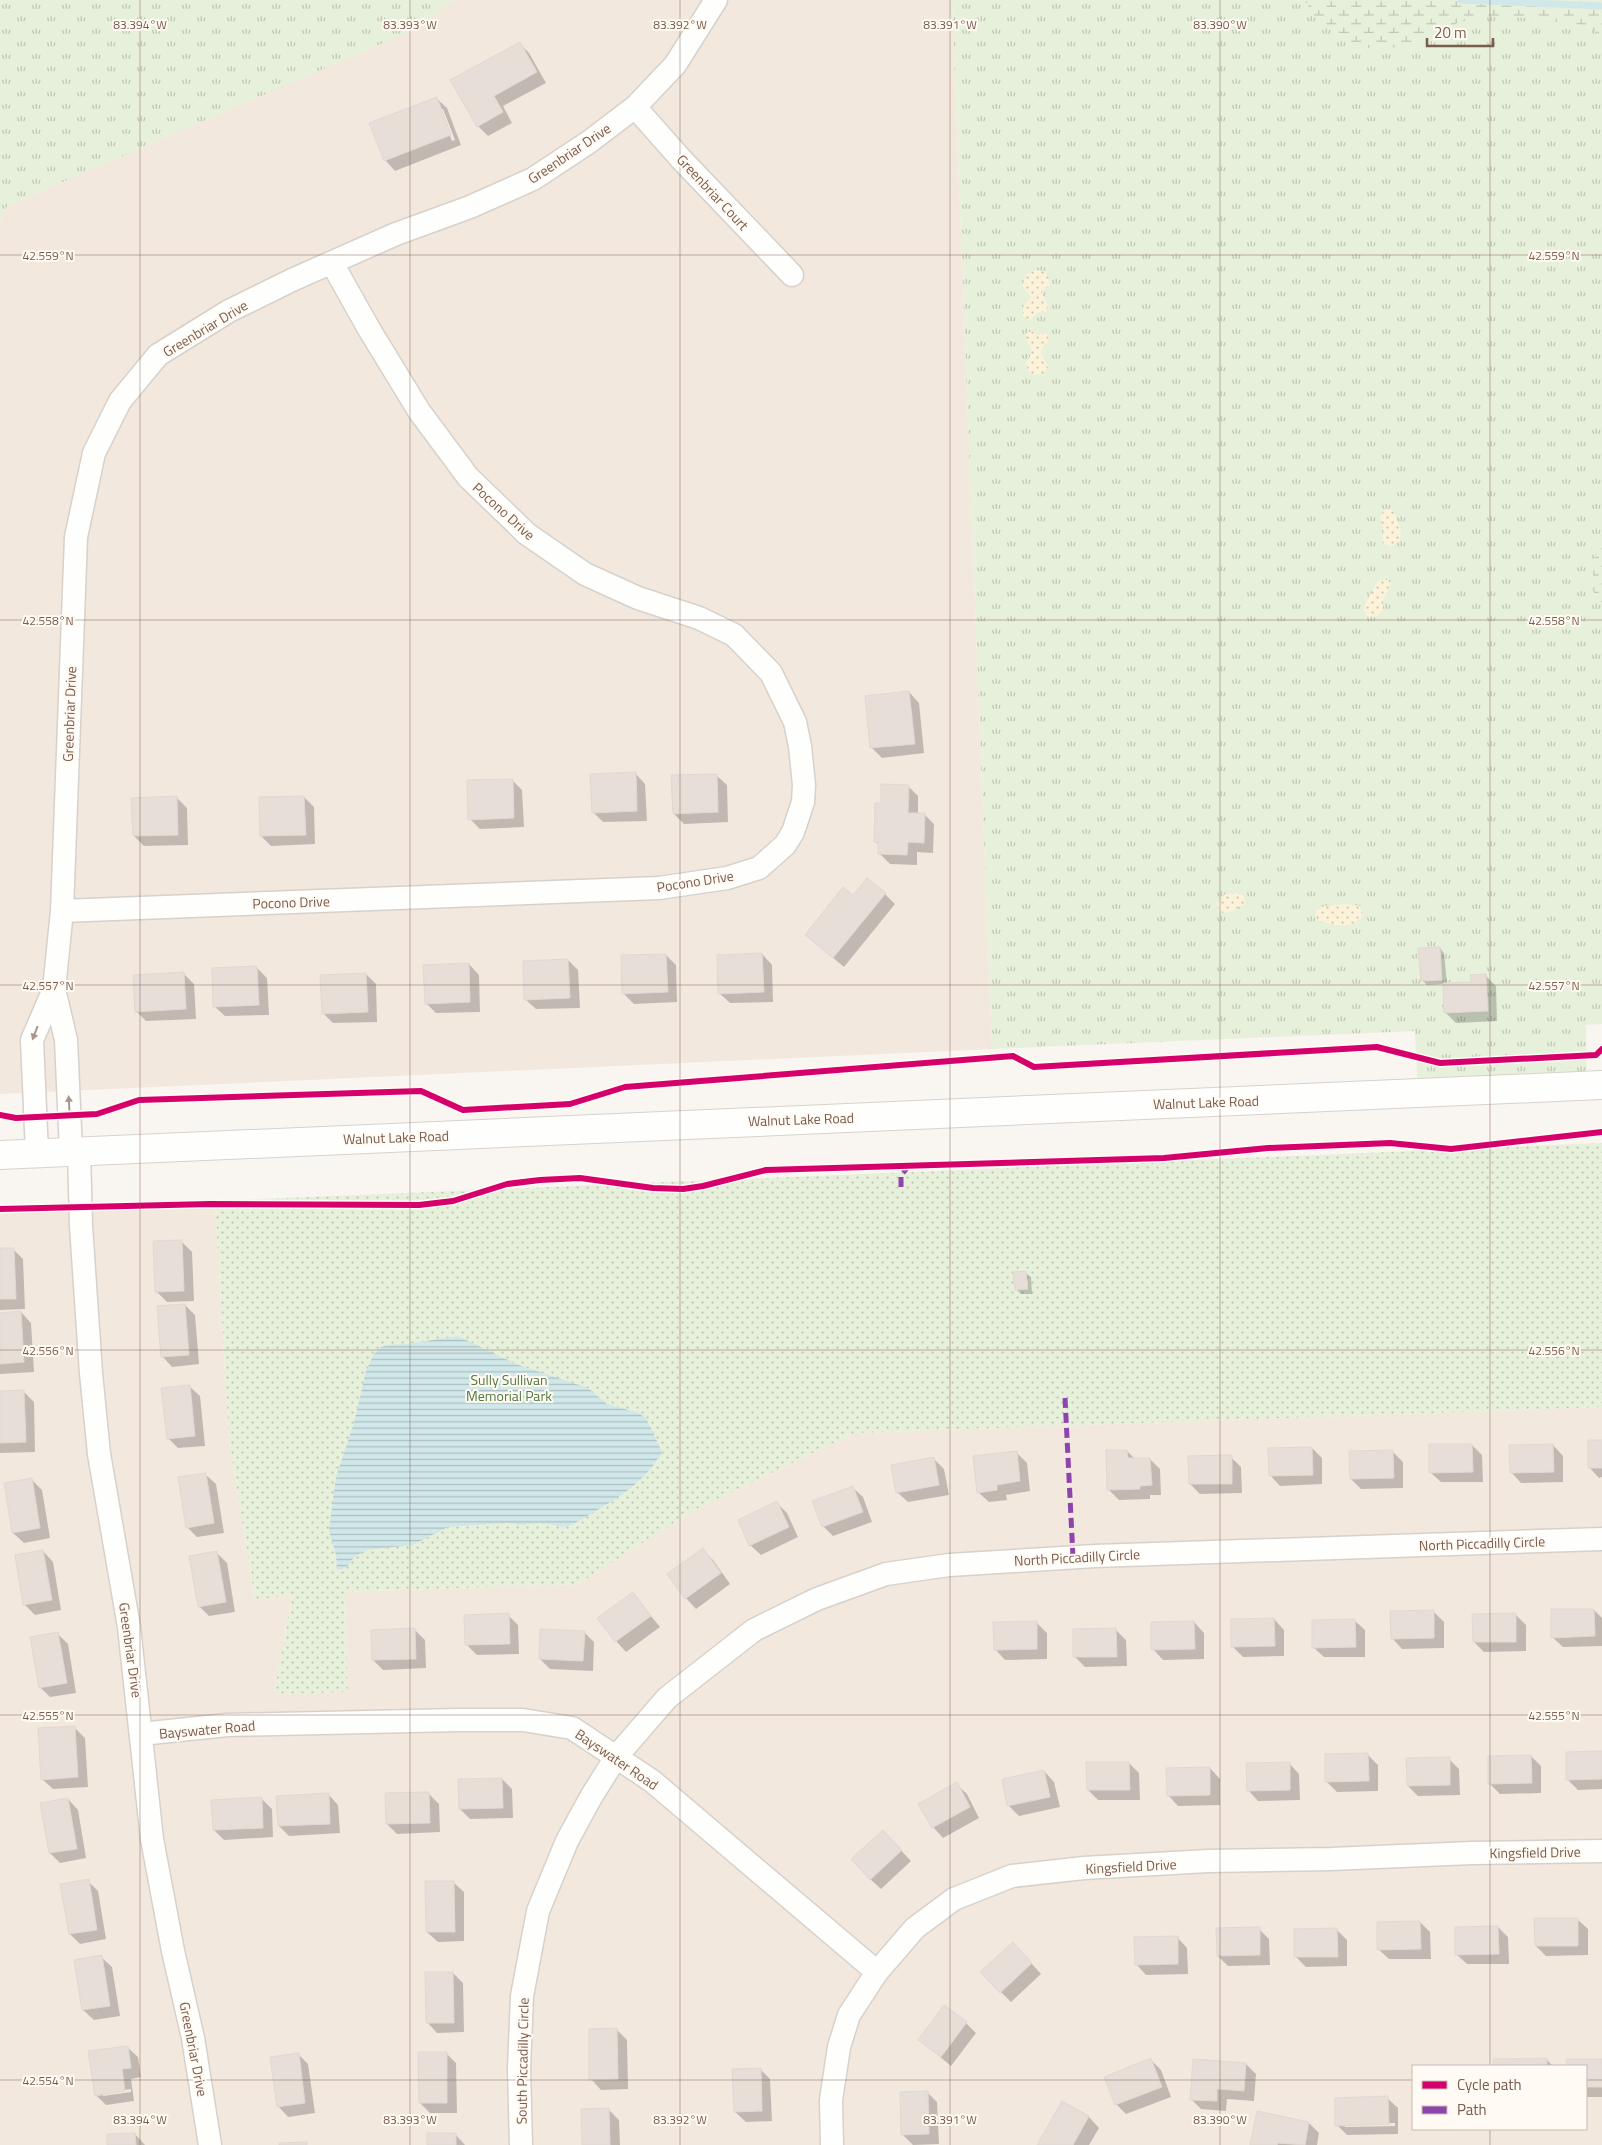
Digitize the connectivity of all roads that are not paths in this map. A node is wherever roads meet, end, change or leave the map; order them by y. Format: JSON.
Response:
{"nodes":[{"id":1,"x":716,"y":0,"type":"edge"},
{"id":2,"x":635,"y":107,"type":"junction"},
{"id":3,"x":332,"y":262,"type":"junction"},
{"id":4,"x":792,"y":275,"type":"dead end"},
{"id":5,"x":62,"y":911,"type":"junction"},
{"id":6,"x":54,"y":989,"type":"junction"},
{"id":7,"x":1602,"y":1085,"type":"edge"},
{"id":8,"x":75,"y":1151,"type":"junction"},
{"id":9,"x":37,"y":1153,"type":"junction"},
{"id":10,"x":0,"y":1155,"type":"edge"},
{"id":11,"x":1602,"y":1539,"type":"edge"},
{"id":12,"x":142,"y":1734,"type":"junction"},
{"id":13,"x":616,"y":1757,"type":"junction"},
{"id":14,"x":1602,"y":1851,"type":"edge"},
{"id":15,"x":877,"y":1972,"type":"junction"},
{"id":16,"x":210,"y":2145,"type":"edge"},
{"id":17,"x":521,"y":2145,"type":"edge"},
{"id":18,"x":832,"y":2145,"type":"edge"}],
"edges":[{"from":1,"to":2,"type":"street","name":"Greenbriar Drive"},
{"from":2,"to":3,"type":"street","name":"Greenbriar Drive"},
{"from":2,"to":4,"type":"street","name":"Greenbriar Court"},
{"from":3,"to":5,"type":"street","name":"Greenbriar Drive"},
{"from":3,"to":5,"type":"street","name":"Pocono Drive"},
{"from":5,"to":6,"type":"street","name":"Greenbriar Drive"},
{"from":8,"to":6,"type":"street","name":"Greenbriar Drive","one_way":true},
{"from":6,"to":9,"type":"street","name":"Greenbriar Drive","one_way":true},
{"from":7,"to":8,"type":"street","name":"Walnut Lake Road"},
{"from":8,"to":9,"type":"street","name":"Walnut Lake Road"},
{"from":8,"to":12,"type":"street","name":"Greenbriar Drive"},
{"from":9,"to":10,"type":"street","name":"Walnut Lake Road"},
{"from":11,"to":13,"type":"street","name":"North Piccadilly Circle"},
{"from":12,"to":13,"type":"street","name":"Bayswater Road"},
{"from":12,"to":16,"type":"street","name":"Greenbriar Drive"},
{"from":13,"to":15,"type":"street","name":"Bayswater Road"},
{"from":13,"to":17,"type":"street","name":"South Piccadilly Circle"},
{"from":14,"to":15,"type":"street","name":"Kingsfield Drive"},
{"from":15,"to":18,"type":"street","name":"Kingsfield Drive"}]}
